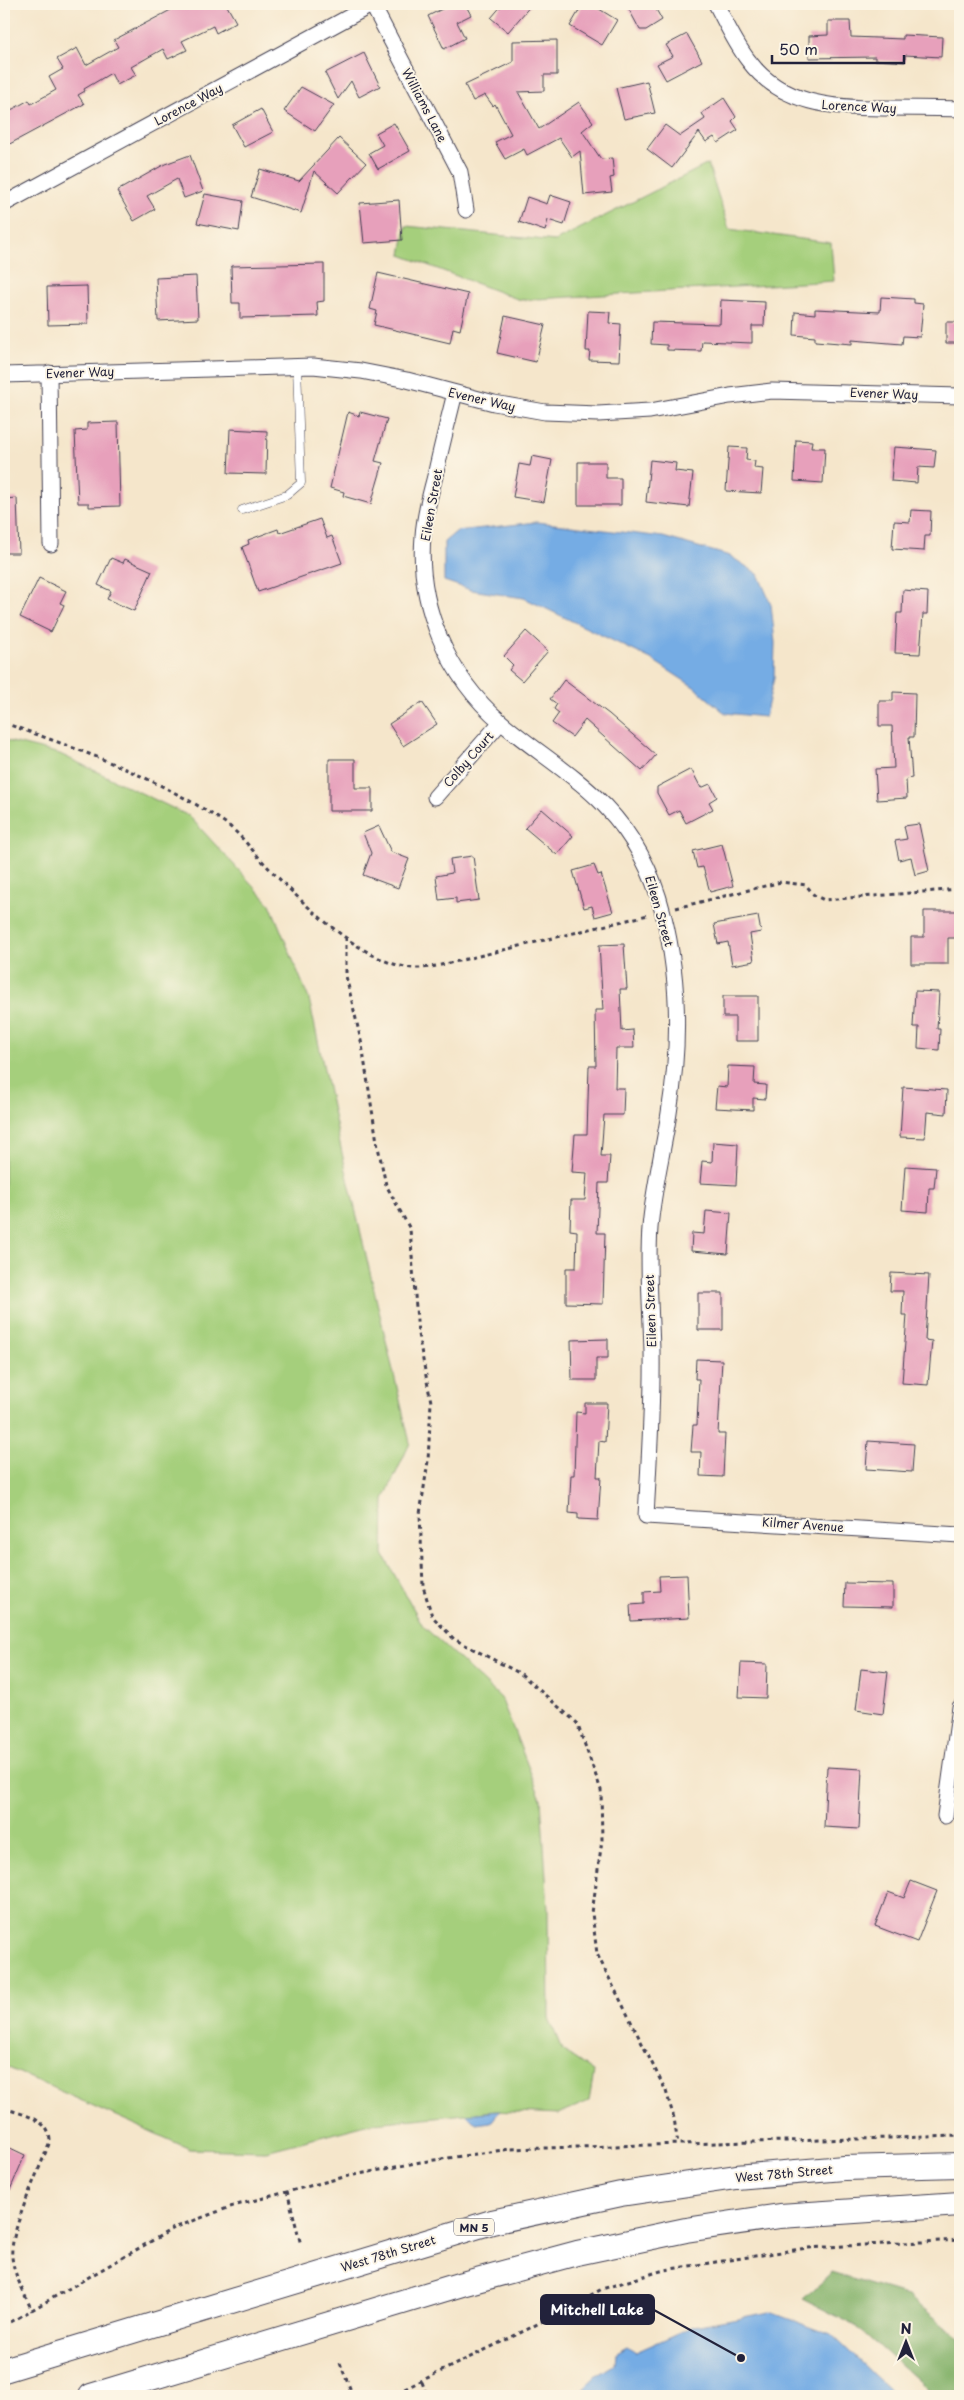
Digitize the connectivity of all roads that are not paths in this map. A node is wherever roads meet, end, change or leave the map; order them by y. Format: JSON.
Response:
{"nodes":[{"id":1,"x":372,"y":4,"type":"edge"},
{"id":2,"x":716,"y":4,"type":"edge"},
{"id":3,"x":960,"y":109,"type":"edge"},
{"id":4,"x":4,"y":204,"type":"edge"},
{"id":5,"x":466,"y":210,"type":"dead end"},
{"id":6,"x":297,"y":366,"type":"junction"},
{"id":7,"x":49,"y":373,"type":"junction"},
{"id":8,"x":4,"y":375,"type":"edge"},
{"id":9,"x":454,"y":393,"type":"junction"},
{"id":10,"x":960,"y":396,"type":"edge"},
{"id":11,"x":242,"y":510,"type":"dead end"},
{"id":12,"x":51,"y":544,"type":"dead end"},
{"id":13,"x":501,"y":722,"type":"junction"},
{"id":14,"x":435,"y":797,"type":"dead end"},
{"id":15,"x":646,"y":1516,"type":"joint"},
{"id":16,"x":960,"y":1535,"type":"edge"},
{"id":17,"x":960,"y":1707,"type":"edge"},
{"id":18,"x":945,"y":1816,"type":"dead end"},
{"id":19,"x":960,"y":2165,"type":"edge"},
{"id":20,"x":960,"y":2204,"type":"edge"},
{"id":21,"x":4,"y":2370,"type":"edge"},
{"id":22,"x":91,"y":2396,"type":"edge"}],
"edges":[{"from":1,"to":4,"type":"street","name":"Lorence Way"},
{"from":1,"to":5,"type":"street","name":"Williams Lane"},
{"from":2,"to":3,"type":"street","name":"Lorence Way"},
{"from":6,"to":7,"type":"street","name":"Evener Way"},
{"from":6,"to":9,"type":"street","name":"Evener Way"},
{"from":6,"to":11,"type":"lane"},
{"from":7,"to":8,"type":"street","name":"Evener Way"},
{"from":7,"to":12,"type":"street"},
{"from":9,"to":10,"type":"street","name":"Evener Way"},
{"from":9,"to":13,"type":"street","name":"Eileen Street"},
{"from":13,"to":14,"type":"street","name":"Colby Court"},
{"from":13,"to":15,"type":"street","name":"Eileen Street"},
{"from":15,"to":16,"type":"street","name":"Kilmer Avenue"},
{"from":17,"to":18,"type":"street"},
{"from":19,"to":21,"type":"main road","name":"West 78th Street","number":"MN 5"},
{"from":20,"to":22,"type":"main road"}]}
